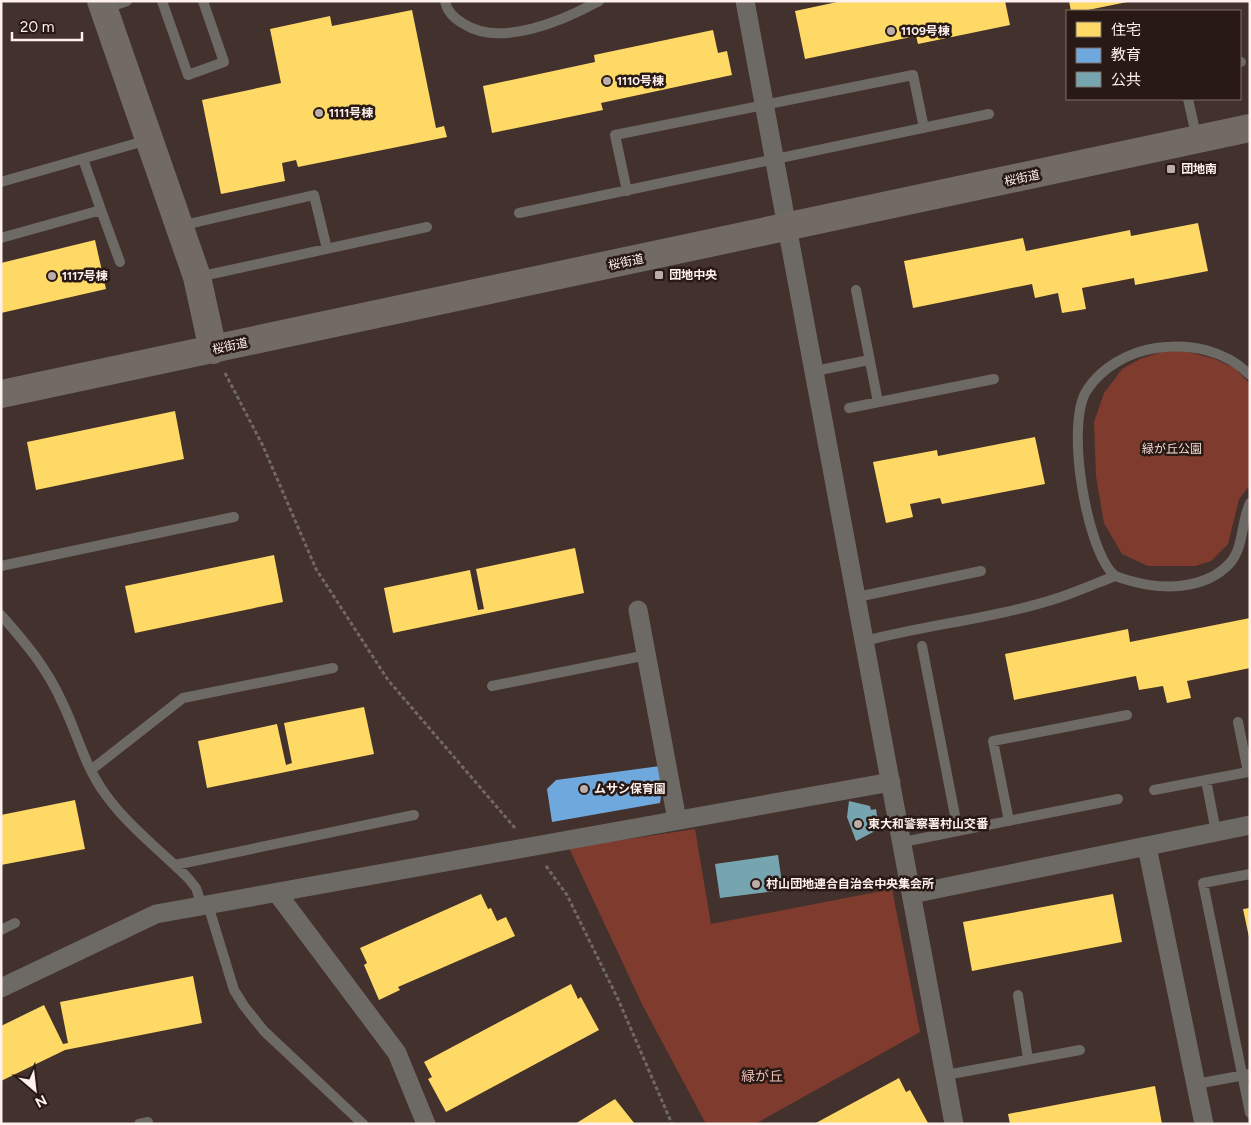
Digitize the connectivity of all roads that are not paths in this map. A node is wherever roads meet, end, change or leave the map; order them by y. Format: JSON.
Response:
{"nodes":[{"id":1,"x":162,"y":1,"type":"edge"},
{"id":2,"x":203,"y":1,"type":"edge"},
{"id":3,"x":445,"y":1,"type":"edge"},
{"id":4,"x":599,"y":1,"type":"edge"},
{"id":5,"x":745,"y":1,"type":"edge"},
{"id":6,"x":111,"y":4,"type":"edge"},
{"id":7,"x":1188,"y":100,"type":"edge"},
{"id":8,"x":764,"y":104,"type":"junction"},
{"id":9,"x":990,"y":114,"type":"dead end"},
{"id":10,"x":924,"y":128,"type":"junction"},
{"id":11,"x":1250,"y":128,"type":"edge"},
{"id":12,"x":149,"y":139,"type":"junction"},
{"id":13,"x":1197,"y":140,"type":"junction"},
{"id":14,"x":82,"y":159,"type":"junction"},
{"id":15,"x":776,"y":160,"type":"junction"},
{"id":16,"x":1,"y":182,"type":"edge"},
{"id":17,"x":627,"y":191,"type":"junction"},
{"id":18,"x":101,"y":210,"type":"junction"},
{"id":19,"x":519,"y":213,"type":"dead end"},
{"id":20,"x":179,"y":226,"type":"junction"},
{"id":21,"x":427,"y":227,"type":"dead end"},
{"id":22,"x":789,"y":228,"type":"junction"},
{"id":23,"x":1,"y":238,"type":"edge"},
{"id":24,"x":327,"y":249,"type":"junction"},
{"id":25,"x":120,"y":262,"type":"dead end"},
{"id":26,"x":197,"y":277,"type":"junction"},
{"id":27,"x":856,"y":290,"type":"dead end"},
{"id":28,"x":213,"y":350,"type":"junction"},
{"id":29,"x":870,"y":360,"type":"junction"},
{"id":30,"x":815,"y":370,"type":"junction"},
{"id":31,"x":1250,"y":375,"type":"edge"},
{"id":32,"x":994,"y":379,"type":"dead end"},
{"id":33,"x":1,"y":394,"type":"edge"},
{"id":34,"x":878,"y":402,"type":"junction"},
{"id":35,"x":849,"y":408,"type":"dead end"},
{"id":36,"x":1250,"y":503,"type":"edge"},
{"id":37,"x":234,"y":517,"type":"dead end"},
{"id":38,"x":1,"y":566,"type":"edge"},
{"id":39,"x":981,"y":572,"type":"dead end"},
{"id":40,"x":1115,"y":576,"type":"junction"},
{"id":41,"x":857,"y":597,"type":"junction"},
{"id":42,"x":638,"y":610,"type":"dead end"},
{"id":43,"x":1,"y":615,"type":"edge"},
{"id":44,"x":865,"y":641,"type":"junction"},
{"id":45,"x":922,"y":646,"type":"dead end"},
{"id":46,"x":646,"y":655,"type":"junction"},
{"id":47,"x":333,"y":668,"type":"dead end"},
{"id":48,"x":492,"y":686,"type":"dead end"},
{"id":49,"x":1127,"y":716,"type":"dead end"},
{"id":50,"x":1238,"y":722,"type":"dead end"},
{"id":51,"x":91,"y":770,"type":"junction"},
{"id":52,"x":1206,"y":780,"type":"junction"},
{"id":53,"x":891,"y":782,"type":"junction"},
{"id":54,"x":1154,"y":790,"type":"dead end"},
{"id":55,"x":1118,"y":799,"type":"dead end"},
{"id":56,"x":414,"y":815,"type":"dead end"},
{"id":57,"x":677,"y":820,"type":"junction"},
{"id":58,"x":1009,"y":821,"type":"junction"},
{"id":59,"x":1250,"y":825,"type":"edge"},
{"id":60,"x":958,"y":831,"type":"junction"},
{"id":61,"x":1216,"y":832,"type":"junction"},
{"id":62,"x":902,"y":842,"type":"junction"},
{"id":63,"x":1147,"y":847,"type":"junction"},
{"id":64,"x":176,"y":865,"type":"junction"},
{"id":65,"x":1250,"y":874,"type":"edge"},
{"id":66,"x":277,"y":893,"type":"junction"},
{"id":67,"x":912,"y":894,"type":"junction"},
{"id":68,"x":205,"y":905,"type":"junction"},
{"id":69,"x":15,"y":923,"type":"dead end"},
{"id":70,"x":1,"y":930,"type":"edge"},
{"id":71,"x":1,"y":988,"type":"edge"},
{"id":72,"x":1018,"y":995,"type":"dead end"},
{"id":73,"x":1080,"y":1050,"type":"dead end"},
{"id":74,"x":1028,"y":1059,"type":"junction"},
{"id":75,"x":946,"y":1075,"type":"junction"},
{"id":76,"x":1246,"y":1075,"type":"edge"},
{"id":77,"x":1196,"y":1084,"type":"junction"},
{"id":78,"x":1250,"y":1113,"type":"edge"},
{"id":79,"x":362,"y":1124,"type":"edge"},
{"id":80,"x":426,"y":1124,"type":"edge"},
{"id":81,"x":954,"y":1124,"type":"edge"},
{"id":82,"x":1204,"y":1124,"type":"edge"}],
"edges":[{"from":1,"to":2,"type":"lane"},
{"from":3,"to":4,"type":"lane"},
{"from":5,"to":8,"type":"street"},
{"from":6,"to":12,"type":"street"},
{"from":7,"to":13,"type":"lane"},
{"from":8,"to":10,"type":"lane"},
{"from":8,"to":15,"type":"street"},
{"from":8,"to":17,"type":"lane"},
{"from":9,"to":10,"type":"lane"},
{"from":10,"to":15,"type":"lane"},
{"from":11,"to":13,"type":"street","name":"桜街道"},
{"from":12,"to":14,"type":"lane"},
{"from":12,"to":20,"type":"street"},
{"from":13,"to":22,"type":"street","name":"桜街道"},
{"from":14,"to":16,"type":"lane"},
{"from":14,"to":18,"type":"lane"},
{"from":15,"to":17,"type":"lane"},
{"from":15,"to":22,"type":"street"},
{"from":17,"to":19,"type":"lane"},
{"from":18,"to":23,"type":"lane"},
{"from":18,"to":25,"type":"lane"},
{"from":20,"to":24,"type":"lane"},
{"from":20,"to":26,"type":"street"},
{"from":21,"to":24,"type":"lane"},
{"from":22,"to":28,"type":"street","name":"桜街道"},
{"from":22,"to":30,"type":"street"},
{"from":24,"to":26,"type":"lane"},
{"from":26,"to":28,"type":"street"},
{"from":27,"to":29,"type":"lane"},
{"from":28,"to":33,"type":"street","name":"桜街道"},
{"from":29,"to":30,"type":"lane"},
{"from":29,"to":34,"type":"lane"},
{"from":30,"to":41,"type":"street"},
{"from":31,"to":40,"type":"lane"},
{"from":32,"to":34,"type":"lane"},
{"from":34,"to":35,"type":"lane"},
{"from":36,"to":40,"type":"lane"},
{"from":37,"to":38,"type":"lane"},
{"from":39,"to":41,"type":"lane"},
{"from":40,"to":44,"type":"lane"},
{"from":41,"to":44,"type":"street"},
{"from":42,"to":46,"type":"street"},
{"from":43,"to":51,"type":"lane"},
{"from":44,"to":53,"type":"street"},
{"from":45,"to":60,"type":"lane"},
{"from":46,"to":48,"type":"lane"},
{"from":46,"to":57,"type":"street"},
{"from":47,"to":51,"type":"lane"},
{"from":49,"to":58,"type":"lane"},
{"from":50,"to":52,"type":"lane"},
{"from":51,"to":64,"type":"lane"},
{"from":52,"to":54,"type":"lane"},
{"from":52,"to":61,"type":"lane"},
{"from":53,"to":57,"type":"street"},
{"from":53,"to":62,"type":"street"},
{"from":55,"to":58,"type":"lane"},
{"from":56,"to":64,"type":"lane"},
{"from":57,"to":66,"type":"street"},
{"from":58,"to":60,"type":"lane"},
{"from":59,"to":61,"type":"street"},
{"from":60,"to":62,"type":"lane"},
{"from":61,"to":63,"type":"street"},
{"from":62,"to":67,"type":"street"},
{"from":63,"to":67,"type":"street"},
{"from":63,"to":77,"type":"street"},
{"from":64,"to":68,"type":"lane"},
{"from":65,"to":76,"type":"lane"},
{"from":66,"to":68,"type":"street"},
{"from":66,"to":80,"type":"street"},
{"from":67,"to":75,"type":"street"},
{"from":68,"to":71,"type":"street"},
{"from":68,"to":79,"type":"lane"},
{"from":69,"to":70,"type":"lane"},
{"from":72,"to":74,"type":"lane"},
{"from":73,"to":74,"type":"lane"},
{"from":74,"to":75,"type":"lane"},
{"from":75,"to":81,"type":"street"},
{"from":76,"to":77,"type":"lane"},
{"from":76,"to":78,"type":"lane"},
{"from":77,"to":82,"type":"street"}]}
